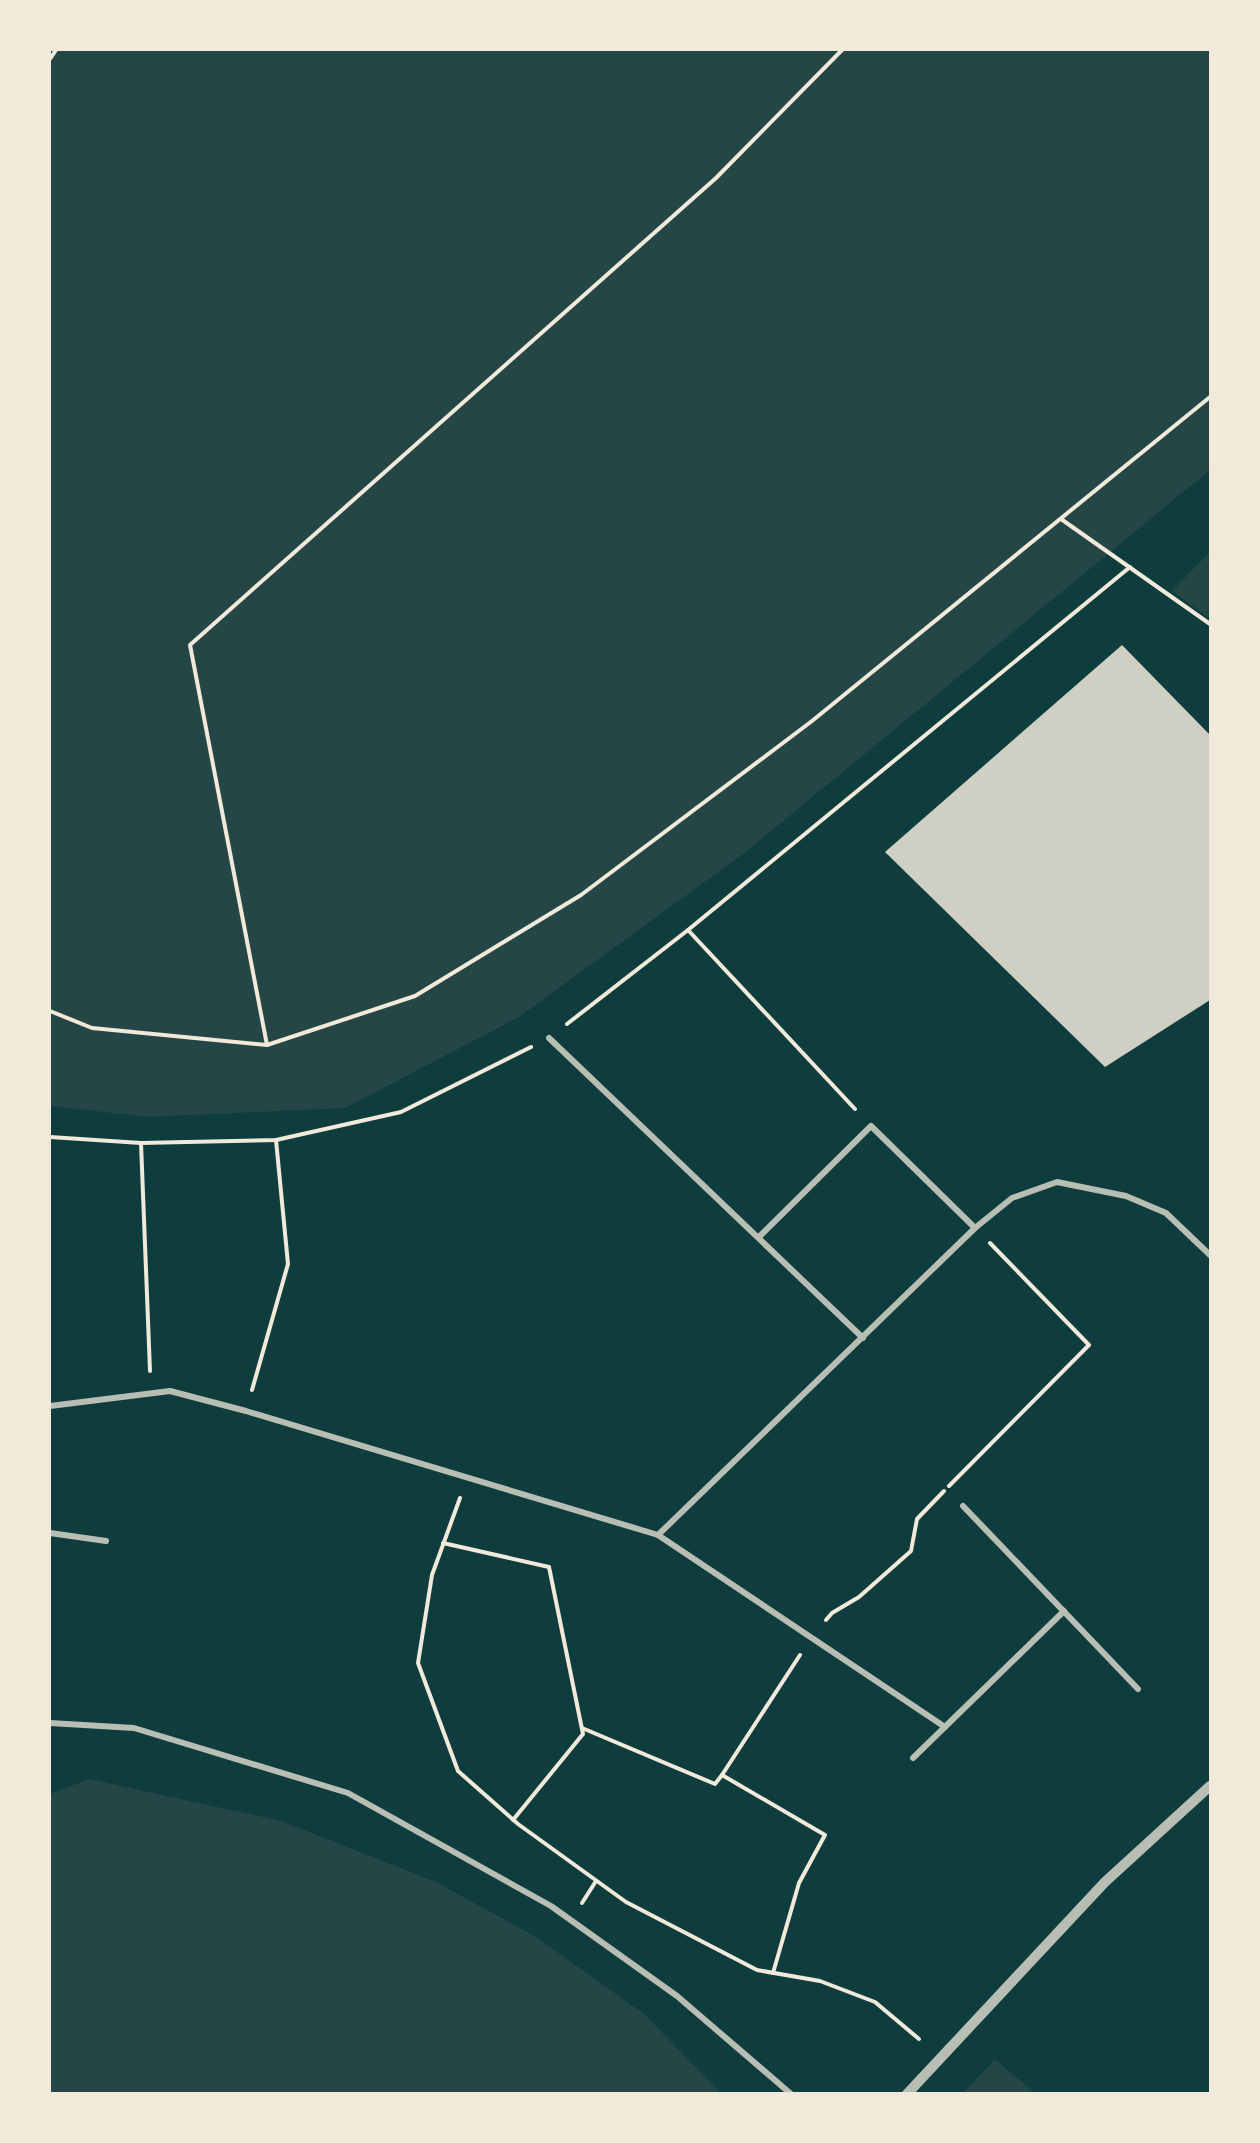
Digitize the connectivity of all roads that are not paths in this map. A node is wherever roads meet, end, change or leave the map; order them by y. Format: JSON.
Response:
{"nodes":[{"id":1,"x":549,"y":1038,"type":"road end"},
{"id":2,"x":975,"y":1228,"type":"junction"},
{"id":3,"x":759,"y":1237,"type":"junction"},
{"id":4,"x":1210,"y":1256,"type":"edge"},
{"id":5,"x":864,"y":1338,"type":"junction"},
{"id":6,"x":50,"y":1406,"type":"edge"},
{"id":7,"x":963,"y":1506,"type":"dead end"},
{"id":8,"x":50,"y":1533,"type":"edge"},
{"id":9,"x":658,"y":1534,"type":"junction"},
{"id":10,"x":106,"y":1541,"type":"dead end"},
{"id":11,"x":1064,"y":1611,"type":"junction"},
{"id":12,"x":1138,"y":1689,"type":"dead end"},
{"id":13,"x":50,"y":1723,"type":"edge"},
{"id":14,"x":945,"y":1727,"type":"junction"},
{"id":15,"x":913,"y":1758,"type":"dead end"},
{"id":16,"x":1210,"y":1786,"type":"edge"},
{"id":17,"x":791,"y":2094,"type":"edge"},
{"id":18,"x":907,"y":2094,"type":"edge"}],
"edges":[{"from":1,"to":3,"type":"street"},
{"from":2,"to":3,"type":"street"},
{"from":2,"to":4,"type":"street"},
{"from":2,"to":5,"type":"street"},
{"from":3,"to":5,"type":"street"},
{"from":5,"to":9,"type":"street"},
{"from":6,"to":9,"type":"street"},
{"from":7,"to":11,"type":"street"},
{"from":8,"to":10,"type":"street"},
{"from":9,"to":14,"type":"street"},
{"from":11,"to":12,"type":"street"},
{"from":11,"to":14,"type":"street"},
{"from":13,"to":17,"type":"street"},
{"from":14,"to":15,"type":"street"},
{"from":16,"to":18,"type":"street"}]}
